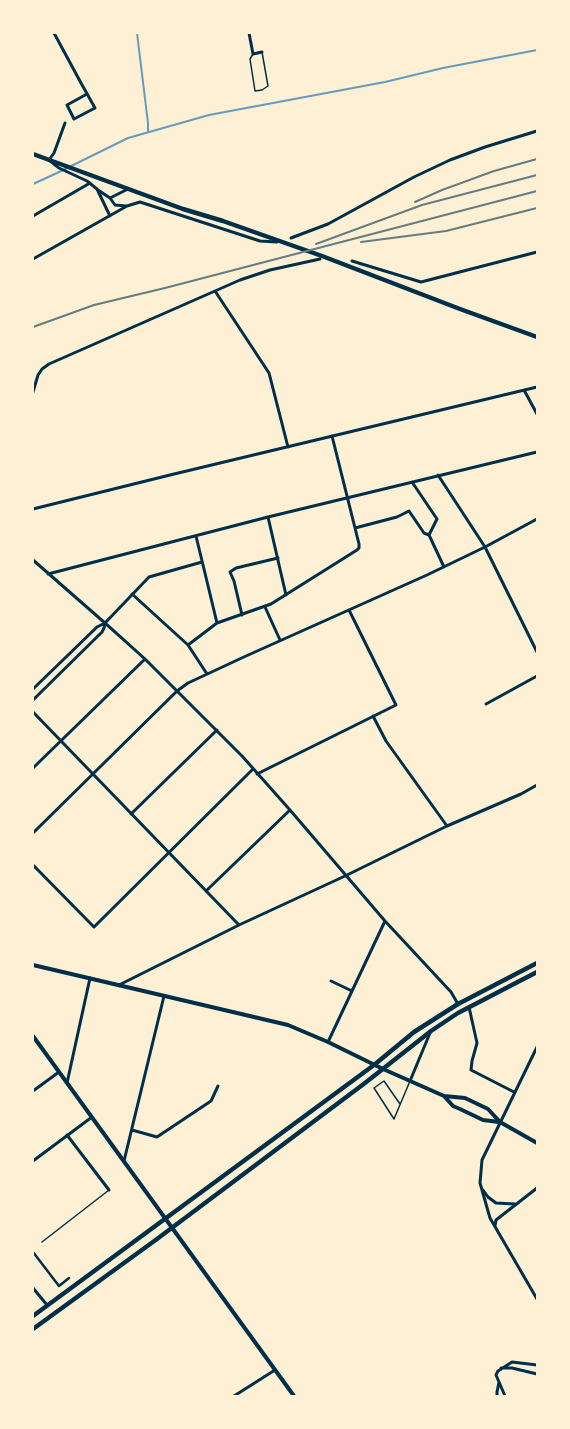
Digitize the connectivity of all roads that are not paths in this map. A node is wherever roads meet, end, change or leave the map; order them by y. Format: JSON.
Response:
{"nodes":[{"id":1,"x":54,"y":33,"type":"edge"},
{"id":2,"x":248,"y":33,"type":"edge"},
{"id":3,"x":262,"y":52,"type":"joint"},
{"id":4,"x":253,"y":54,"type":"junction"},
{"id":5,"x":87,"y":94,"type":"junction"},
{"id":6,"x":65,"y":123,"type":"dead end"},
{"id":7,"x":537,"y":131,"type":"edge"},
{"id":8,"x":33,"y":154,"type":"edge"},
{"id":9,"x":49,"y":160,"type":"junction"},
{"id":10,"x":74,"y":171,"type":"junction"},
{"id":11,"x":90,"y":183,"type":"junction"},
{"id":12,"x":129,"y":188,"type":"junction"},
{"id":13,"x":97,"y":189,"type":"junction"},
{"id":14,"x":110,"y":198,"type":"junction"},
{"id":15,"x":127,"y":206,"type":"junction"},
{"id":16,"x":33,"y":216,"type":"edge"},
{"id":17,"x":110,"y":216,"type":"junction"},
{"id":18,"x":291,"y":238,"type":"dead end"},
{"id":19,"x":277,"y":242,"type":"dead end"},
{"id":20,"x":537,"y":252,"type":"edge"},
{"id":21,"x":33,"y":259,"type":"edge"},
{"id":22,"x":320,"y":259,"type":"dead end"},
{"id":23,"x":352,"y":261,"type":"dead end"},
{"id":24,"x":215,"y":291,"type":"junction"},
{"id":25,"x":537,"y":337,"type":"edge"},
{"id":26,"x":537,"y":387,"type":"edge"},
{"id":27,"x":524,"y":390,"type":"junction"},
{"id":28,"x":33,"y":392,"type":"edge"},
{"id":29,"x":537,"y":414,"type":"edge"},
{"id":30,"x":332,"y":436,"type":"junction"},
{"id":31,"x":288,"y":447,"type":"junction"},
{"id":32,"x":537,"y":452,"type":"edge"},
{"id":33,"x":438,"y":476,"type":"junction"},
{"id":34,"x":412,"y":482,"type":"junction"},
{"id":35,"x":347,"y":498,"type":"junction"},
{"id":36,"x":33,"y":509,"type":"edge"},
{"id":37,"x":268,"y":517,"type":"junction"},
{"id":38,"x":537,"y":519,"type":"edge"},
{"id":39,"x":355,"y":528,"type":"junction"},
{"id":40,"x":429,"y":535,"type":"junction"},
{"id":41,"x":196,"y":536,"type":"junction"},
{"id":42,"x":485,"y":547,"type":"junction"},
{"id":43,"x":278,"y":558,"type":"junction"},
{"id":44,"x":33,"y":560,"type":"edge"},
{"id":45,"x":202,"y":562,"type":"junction"},
{"id":46,"x":444,"y":567,"type":"junction"},
{"id":47,"x":48,"y":574,"type":"junction"},
{"id":48,"x":132,"y":594,"type":"junction"},
{"id":49,"x":286,"y":595,"type":"junction"},
{"id":50,"x":266,"y":607,"type":"junction"},
{"id":51,"x":349,"y":610,"type":"junction"},
{"id":52,"x":242,"y":615,"type":"junction"},
{"id":53,"x":105,"y":623,"type":"junction"},
{"id":54,"x":217,"y":623,"type":"junction"},
{"id":55,"x":280,"y":640,"type":"junction"},
{"id":56,"x":188,"y":645,"type":"junction"},
{"id":57,"x":537,"y":652,"type":"edge"},
{"id":58,"x":145,"y":660,"type":"junction"},
{"id":59,"x":207,"y":674,"type":"junction"},
{"id":60,"x":537,"y":676,"type":"edge"},
{"id":61,"x":33,"y":690,"type":"edge"},
{"id":62,"x":178,"y":691,"type":"junction"},
{"id":63,"x":33,"y":700,"type":"edge"},
{"id":64,"x":486,"y":704,"type":"dead end"},
{"id":65,"x":33,"y":712,"type":"edge"},
{"id":66,"x":373,"y":716,"type":"junction"},
{"id":67,"x":217,"y":730,"type":"junction"},
{"id":68,"x":61,"y":741,"type":"junction"},
{"id":69,"x":33,"y":768,"type":"edge"},
{"id":70,"x":253,"y":770,"type":"junction"},
{"id":71,"x":257,"y":774,"type":"junction"},
{"id":72,"x":94,"y":775,"type":"junction"},
{"id":73,"x":537,"y":785,"type":"edge"},
{"id":74,"x":290,"y":810,"type":"junction"},
{"id":75,"x":131,"y":814,"type":"junction"},
{"id":76,"x":446,"y":826,"type":"junction"},
{"id":77,"x":33,"y":833,"type":"edge"},
{"id":78,"x":169,"y":852,"type":"junction"},
{"id":79,"x":33,"y":865,"type":"edge"},
{"id":80,"x":345,"y":876,"type":"junction"},
{"id":81,"x":206,"y":891,"type":"junction"},
{"id":82,"x":385,"y":921,"type":"junction"},
{"id":83,"x":239,"y":925,"type":"junction"},
{"id":84,"x":537,"y":963,"type":"edge"},
{"id":85,"x":33,"y":965,"type":"edge"},
{"id":86,"x":537,"y":972,"type":"edge"},
{"id":87,"x":90,"y":978,"type":"junction"},
{"id":88,"x":331,"y":981,"type":"dead end"},
{"id":89,"x":119,"y":985,"type":"junction"},
{"id":90,"x":352,"y":991,"type":"junction"},
{"id":91,"x":164,"y":996,"type":"junction"},
{"id":92,"x":458,"y":1004,"type":"junction"},
{"id":93,"x":469,"y":1007,"type":"junction"},
{"id":94,"x":431,"y":1031,"type":"junction"},
{"id":95,"x":33,"y":1036,"type":"edge"},
{"id":96,"x":328,"y":1042,"type":"junction"},
{"id":97,"x":537,"y":1047,"type":"edge"},
{"id":98,"x":374,"y":1065,"type":"junction"},
{"id":99,"x":384,"y":1070,"type":"junction"},
{"id":100,"x":59,"y":1072,"type":"junction"},
{"id":101,"x":410,"y":1081,"type":"junction"},
{"id":102,"x":67,"y":1082,"type":"junction"},
{"id":103,"x":218,"y":1086,"type":"dead end"},
{"id":104,"x":33,"y":1091,"type":"edge"},
{"id":105,"x":514,"y":1092,"type":"junction"},
{"id":106,"x":444,"y":1096,"type":"junction"},
{"id":107,"x":400,"y":1104,"type":"junction"},
{"id":108,"x":92,"y":1117,"type":"junction"},
{"id":109,"x":500,"y":1122,"type":"junction"},
{"id":110,"x":132,"y":1130,"type":"junction"},
{"id":111,"x":67,"y":1135,"type":"junction"},
{"id":112,"x":537,"y":1143,"type":"edge"},
{"id":113,"x":33,"y":1160,"type":"edge"},
{"id":114,"x":124,"y":1161,"type":"junction"},
{"id":115,"x":481,"y":1187,"type":"junction"},
{"id":116,"x":537,"y":1188,"type":"edge"},
{"id":117,"x":109,"y":1190,"type":"joint"},
{"id":118,"x":516,"y":1204,"type":"junction"},
{"id":119,"x":166,"y":1218,"type":"junction"},
{"id":120,"x":172,"y":1227,"type":"junction"},
{"id":121,"x":495,"y":1228,"type":"junction"},
{"id":122,"x":42,"y":1242,"type":"dead end"},
{"id":123,"x":33,"y":1252,"type":"edge"},
{"id":124,"x":69,"y":1278,"type":"dead end"},
{"id":125,"x":33,"y":1288,"type":"edge"},
{"id":126,"x":537,"y":1299,"type":"edge"},
{"id":127,"x":47,"y":1306,"type":"junction"},
{"id":128,"x":33,"y":1316,"type":"edge"},
{"id":129,"x":33,"y":1329,"type":"edge"},
{"id":130,"x":537,"y":1365,"type":"edge"},
{"id":131,"x":501,"y":1368,"type":"junction"},
{"id":132,"x":275,"y":1370,"type":"junction"},
{"id":133,"x":537,"y":1374,"type":"edge"},
{"id":134,"x":499,"y":1382,"type":"junction"},
{"id":135,"x":234,"y":1396,"type":"edge"},
{"id":136,"x":294,"y":1396,"type":"edge"},
{"id":137,"x":497,"y":1396,"type":"edge"},
{"id":138,"x":505,"y":1396,"type":"edge"}],
"edges":[{"from":1,"to":5,"type":"street"},
{"from":2,"to":4,"type":"street"},
{"from":3,"to":4,"type":"street"},
{"from":3,"to":4,"type":"lane"},
{"from":5,"to":5,"type":"street"},
{"from":6,"to":9,"type":"street"},
{"from":7,"to":18,"type":"street"},
{"from":8,"to":9,"type":"main road"},
{"from":9,"to":10,"type":"main road"},
{"from":10,"to":11,"type":"street"},
{"from":10,"to":12,"type":"main road"},
{"from":11,"to":13,"type":"street"},
{"from":11,"to":16,"type":"street"},
{"from":12,"to":14,"type":"street"},
{"from":12,"to":25,"type":"main road"},
{"from":13,"to":14,"type":"street"},
{"from":13,"to":17,"type":"street"},
{"from":14,"to":15,"type":"street"},
{"from":15,"to":17,"type":"street"},
{"from":15,"to":19,"type":"street"},
{"from":17,"to":21,"type":"street"},
{"from":20,"to":23,"type":"street"},
{"from":22,"to":24,"type":"street"},
{"from":24,"to":28,"type":"street"},
{"from":24,"to":31,"type":"street"},
{"from":26,"to":27,"type":"street"},
{"from":27,"to":29,"type":"street"},
{"from":27,"to":30,"type":"street"},
{"from":30,"to":31,"type":"street"},
{"from":30,"to":35,"type":"street"},
{"from":31,"to":36,"type":"street"},
{"from":32,"to":33,"type":"street"},
{"from":33,"to":34,"type":"street"},
{"from":33,"to":42,"type":"street"},
{"from":34,"to":35,"type":"street"},
{"from":34,"to":40,"type":"street"},
{"from":35,"to":37,"type":"street"},
{"from":35,"to":39,"type":"street"},
{"from":37,"to":41,"type":"street"},
{"from":37,"to":43,"type":"street"},
{"from":38,"to":42,"type":"street"},
{"from":39,"to":40,"type":"street"},
{"from":39,"to":49,"type":"street"},
{"from":40,"to":46,"type":"street"},
{"from":41,"to":45,"type":"street"},
{"from":41,"to":47,"type":"street"},
{"from":42,"to":46,"type":"street"},
{"from":42,"to":57,"type":"street"},
{"from":43,"to":49,"type":"street"},
{"from":43,"to":52,"type":"street"},
{"from":44,"to":47,"type":"street"},
{"from":45,"to":48,"type":"street"},
{"from":45,"to":54,"type":"street"},
{"from":46,"to":51,"type":"street"},
{"from":47,"to":53,"type":"street"},
{"from":48,"to":53,"type":"street"},
{"from":48,"to":56,"type":"street"},
{"from":49,"to":50,"type":"street"},
{"from":50,"to":52,"type":"street"},
{"from":50,"to":55,"type":"street"},
{"from":51,"to":55,"type":"street"},
{"from":51,"to":66,"type":"street"},
{"from":52,"to":54,"type":"street"},
{"from":53,"to":58,"type":"street"},
{"from":53,"to":61,"type":"street"},
{"from":53,"to":63,"type":"street"},
{"from":54,"to":56,"type":"street"},
{"from":55,"to":59,"type":"street"},
{"from":56,"to":59,"type":"street"},
{"from":58,"to":62,"type":"street"},
{"from":58,"to":68,"type":"street"},
{"from":59,"to":62,"type":"street"},
{"from":60,"to":64,"type":"street"},
{"from":62,"to":67,"type":"street"},
{"from":62,"to":72,"type":"street"},
{"from":65,"to":68,"type":"street"},
{"from":66,"to":71,"type":"street"},
{"from":66,"to":76,"type":"street"},
{"from":67,"to":70,"type":"street"},
{"from":67,"to":75,"type":"street"},
{"from":68,"to":69,"type":"street"},
{"from":68,"to":72,"type":"street"},
{"from":70,"to":71,"type":"street"},
{"from":70,"to":78,"type":"street"},
{"from":71,"to":74,"type":"street"},
{"from":72,"to":75,"type":"street"},
{"from":72,"to":77,"type":"street"},
{"from":73,"to":76,"type":"street"},
{"from":74,"to":80,"type":"street"},
{"from":74,"to":81,"type":"street"},
{"from":75,"to":78,"type":"street"},
{"from":76,"to":80,"type":"street"},
{"from":78,"to":79,"type":"street"},
{"from":78,"to":81,"type":"street"},
{"from":80,"to":82,"type":"street"},
{"from":80,"to":83,"type":"street"},
{"from":81,"to":83,"type":"street"},
{"from":82,"to":90,"type":"street"},
{"from":82,"to":92,"type":"street"},
{"from":83,"to":89,"type":"street"},
{"from":84,"to":92,"type":"main road"},
{"from":85,"to":87,"type":"street"},
{"from":86,"to":93,"type":"main road"},
{"from":87,"to":89,"type":"street"},
{"from":87,"to":102,"type":"street"},
{"from":88,"to":90,"type":"street"},
{"from":89,"to":91,"type":"street"},
{"from":90,"to":96,"type":"street"},
{"from":91,"to":96,"type":"street"},
{"from":91,"to":110,"type":"street"},
{"from":92,"to":98,"type":"main road"},
{"from":93,"to":94,"type":"main road"},
{"from":93,"to":105,"type":"street"},
{"from":94,"to":99,"type":"main road"},
{"from":94,"to":101,"type":"street"},
{"from":95,"to":100,"type":"street"},
{"from":96,"to":98,"type":"street"},
{"from":97,"to":105,"type":"street"},
{"from":98,"to":99,"type":"street"},
{"from":98,"to":119,"type":"main road"},
{"from":99,"to":101,"type":"street"},
{"from":99,"to":120,"type":"main road"},
{"from":100,"to":102,"type":"street"},
{"from":100,"to":104,"type":"street"},
{"from":101,"to":106,"type":"street"},
{"from":101,"to":107,"type":"lane"},
{"from":102,"to":108,"type":"street"},
{"from":103,"to":110,"type":"street"},
{"from":105,"to":109,"type":"street"},
{"from":106,"to":109,"type":"street"},
{"from":106,"to":109,"type":"street"},
{"from":107,"to":107,"type":"lane"},
{"from":108,"to":111,"type":"street"},
{"from":108,"to":114,"type":"street"},
{"from":109,"to":112,"type":"street"},
{"from":109,"to":115,"type":"street"},
{"from":110,"to":114,"type":"street"},
{"from":111,"to":113,"type":"street"},
{"from":111,"to":117,"type":"street"},
{"from":114,"to":119,"type":"street"},
{"from":115,"to":118,"type":"street"},
{"from":115,"to":121,"type":"street"},
{"from":116,"to":118,"type":"street"},
{"from":117,"to":122,"type":"lane"},
{"from":118,"to":121,"type":"street"},
{"from":119,"to":120,"type":"street"},
{"from":119,"to":127,"type":"main road"},
{"from":120,"to":129,"type":"main road"},
{"from":120,"to":132,"type":"street"},
{"from":121,"to":126,"type":"street"},
{"from":123,"to":124,"type":"street"},
{"from":125,"to":127,"type":"street"},
{"from":127,"to":128,"type":"main road"},
{"from":130,"to":131,"type":"street"},
{"from":131,"to":133,"type":"street"},
{"from":131,"to":134,"type":"street"},
{"from":132,"to":135,"type":"street"},
{"from":132,"to":136,"type":"street"},
{"from":134,"to":137,"type":"street"},
{"from":134,"to":138,"type":"street"}]}
